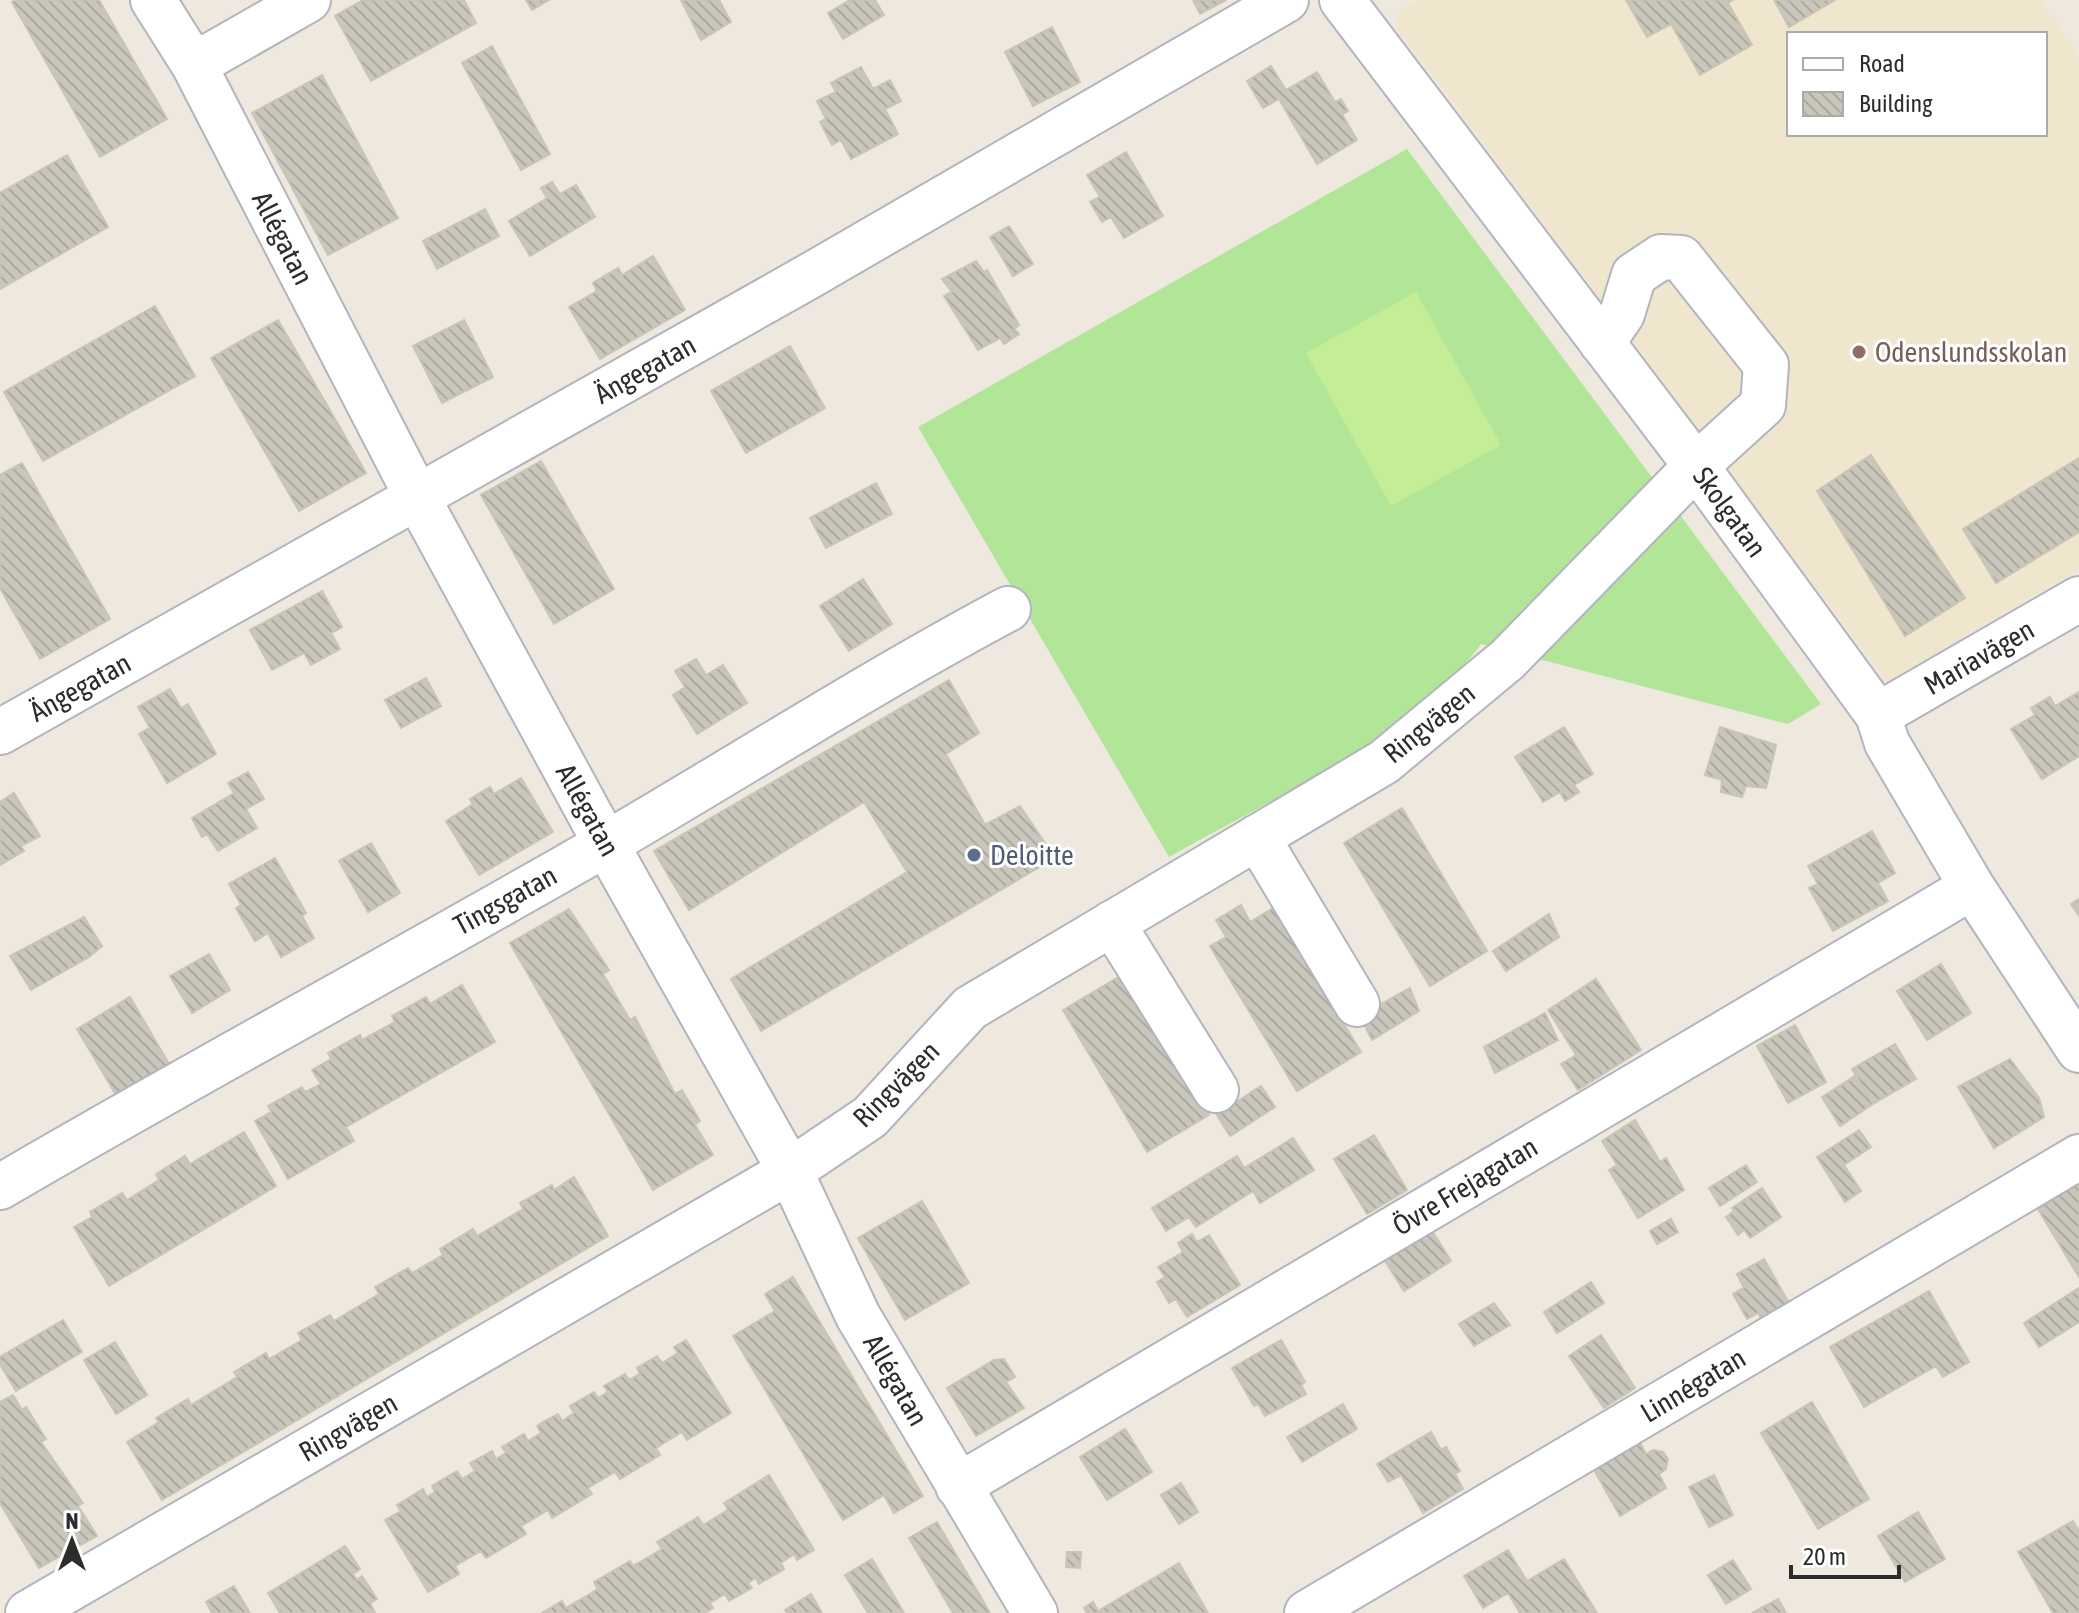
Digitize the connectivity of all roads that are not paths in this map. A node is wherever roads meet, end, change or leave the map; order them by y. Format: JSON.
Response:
{"nodes":[{"id":1,"x":153,"y":0,"type":"edge"},
{"id":2,"x":308,"y":0,"type":"edge"},
{"id":3,"x":1286,"y":0,"type":"edge"},
{"id":4,"x":1348,"y":2,"type":"edge"},
{"id":5,"x":194,"y":65,"type":"junction"},
{"id":6,"x":1602,"y":343,"type":"junction"},
{"id":7,"x":1696,"y":466,"type":"junction"},
{"id":8,"x":417,"y":497,"type":"junction"},
{"id":9,"x":2079,"y":599,"type":"edge"},
{"id":10,"x":1008,"y":609,"type":"dead end"},
{"id":11,"x":1878,"y":715,"type":"junction"},
{"id":12,"x":0,"y":732,"type":"edge"},
{"id":13,"x":1257,"y":837,"type":"junction"},
{"id":14,"x":606,"y":844,"type":"junction"},
{"id":15,"x":1972,"y":887,"type":"junction"},
{"id":16,"x":1112,"y":923,"type":"junction"},
{"id":17,"x":1357,"y":1004,"type":"dead end"},
{"id":18,"x":2079,"y":1050,"type":"edge"},
{"id":19,"x":1216,"y":1090,"type":"dead end"},
{"id":20,"x":2079,"y":1157,"type":"edge"},
{"id":21,"x":790,"y":1171,"type":"junction"},
{"id":22,"x":0,"y":1187,"type":"edge"},
{"id":23,"x":958,"y":1486,"type":"junction"},
{"id":24,"x":28,"y":1613,"type":"edge"},
{"id":25,"x":1035,"y":1613,"type":"edge"},
{"id":26,"x":1307,"y":1613,"type":"edge"}],
"edges":[{"from":1,"to":5,"type":"street","name":"Allégatan"},
{"from":2,"to":5,"type":"street"},
{"from":3,"to":8,"type":"street","name":"Ängegatan"},
{"from":4,"to":6,"type":"street","name":"Skolgatan"},
{"from":5,"to":8,"type":"street","name":"Allégatan"},
{"from":6,"to":7,"type":"street","name":"Skolgatan"},
{"from":6,"to":7,"type":"street","name":"Ringvägen"},
{"from":7,"to":11,"type":"street","name":"Skolgatan"},
{"from":7,"to":13,"type":"street","name":"Ringvägen"},
{"from":8,"to":12,"type":"street","name":"Ängegatan"},
{"from":8,"to":14,"type":"street","name":"Allégatan"},
{"from":9,"to":11,"type":"street","name":"Mariavägen"},
{"from":10,"to":14,"type":"street","name":"Tingsgatan"},
{"from":11,"to":15,"type":"street","name":"Skolgatan"},
{"from":13,"to":16,"type":"street","name":"Ringvägen"},
{"from":13,"to":17,"type":"street"},
{"from":14,"to":21,"type":"street","name":"Allégatan"},
{"from":14,"to":22,"type":"street","name":"Tingsgatan"},
{"from":15,"to":18,"type":"street","name":"Skolgatan"},
{"from":15,"to":23,"type":"street","name":"Övre Frejagatan"},
{"from":16,"to":19,"type":"street"},
{"from":16,"to":21,"type":"street","name":"Ringvägen"},
{"from":20,"to":26,"type":"street","name":"Linnégatan"},
{"from":21,"to":23,"type":"street","name":"Allégatan"},
{"from":21,"to":24,"type":"street","name":"Ringvägen"},
{"from":23,"to":25,"type":"street","name":"Allégatan"}]}
